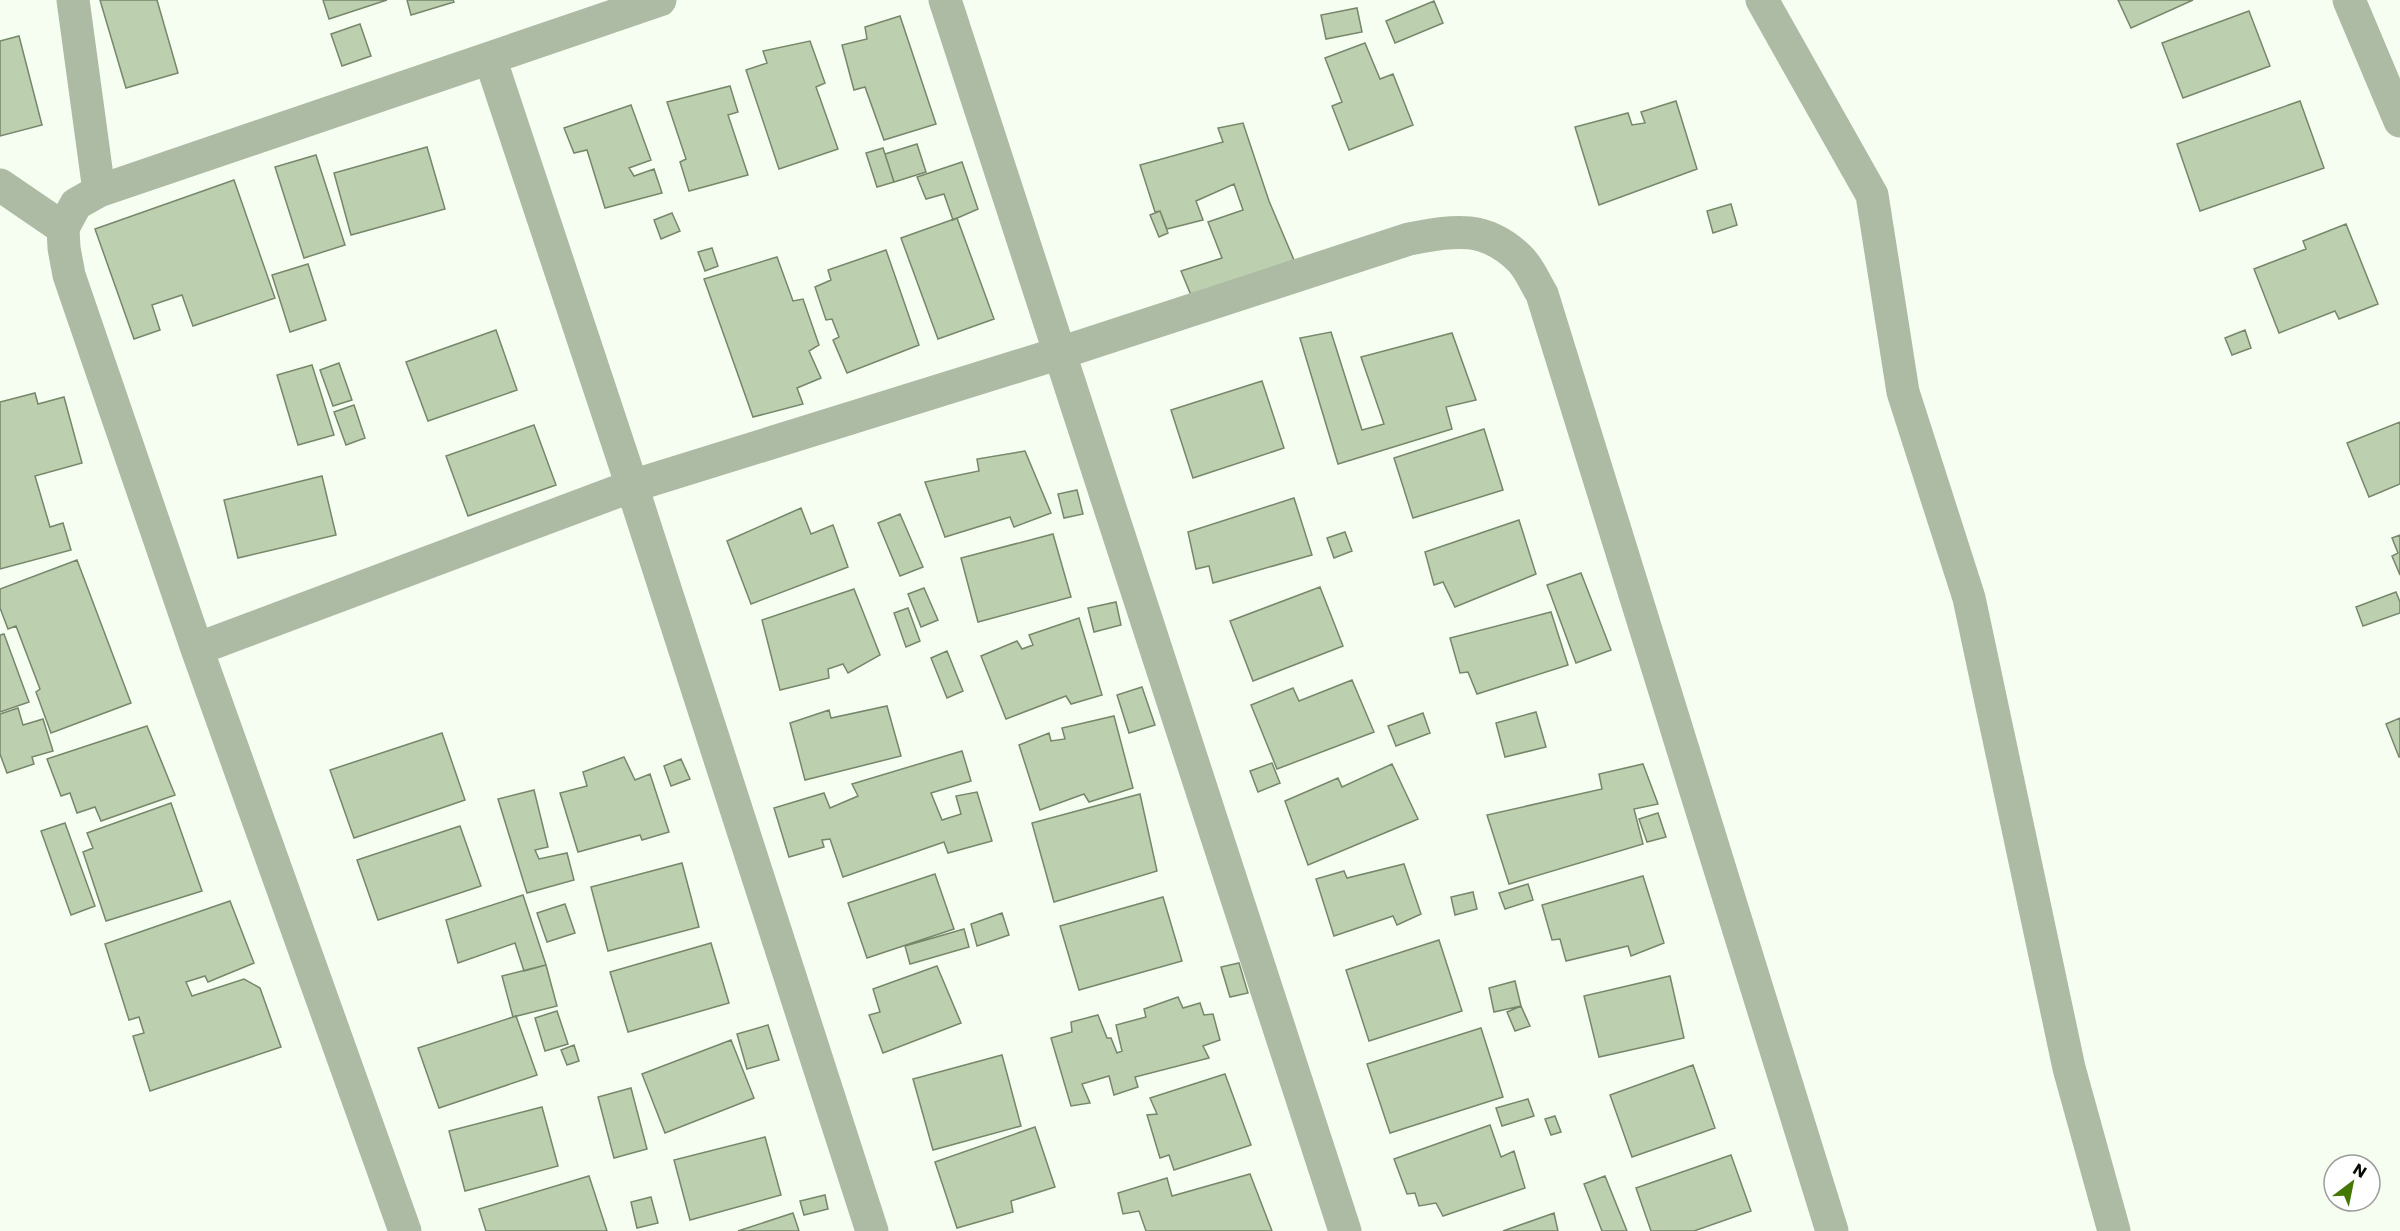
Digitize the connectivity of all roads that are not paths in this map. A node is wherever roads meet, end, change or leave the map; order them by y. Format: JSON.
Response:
{"nodes":[{"id":1,"x":74,"y":0,"type":"edge"},
{"id":2,"x":660,"y":0,"type":"edge"},
{"id":3,"x":945,"y":0,"type":"edge"},
{"id":4,"x":1761,"y":0,"type":"edge"},
{"id":5,"x":2349,"y":0,"type":"edge"},
{"id":6,"x":490,"y":57,"type":"junction"},
{"id":7,"x":2400,"y":121,"type":"edge"},
{"id":8,"x":0,"y":185,"type":"edge"},
{"id":9,"x":99,"y":191,"type":"junction"},
{"id":10,"x":63,"y":228,"type":"junction"},
{"id":11,"x":1060,"y":353,"type":"junction"},
{"id":12,"x":632,"y":486,"type":"junction"},
{"id":13,"x":197,"y":649,"type":"junction"},
{"id":14,"x":405,"y":1231,"type":"edge"},
{"id":15,"x":872,"y":1231,"type":"edge"},
{"id":16,"x":1345,"y":1231,"type":"edge"},
{"id":17,"x":1832,"y":1231,"type":"edge"},
{"id":18,"x":2114,"y":1231,"type":"edge"}],
"edges":[{"from":1,"to":9,"type":"street"},
{"from":2,"to":6,"type":"street"},
{"from":3,"to":11,"type":"street"},
{"from":4,"to":18,"type":"street"},
{"from":5,"to":7,"type":"street"},
{"from":6,"to":9,"type":"street"},
{"from":6,"to":12,"type":"street"},
{"from":8,"to":10,"type":"street"},
{"from":9,"to":10,"type":"street"},
{"from":10,"to":13,"type":"street"},
{"from":11,"to":12,"type":"street"},
{"from":11,"to":16,"type":"street"},
{"from":11,"to":17,"type":"street"},
{"from":12,"to":13,"type":"street"},
{"from":12,"to":15,"type":"street"},
{"from":13,"to":14,"type":"street"}]}
